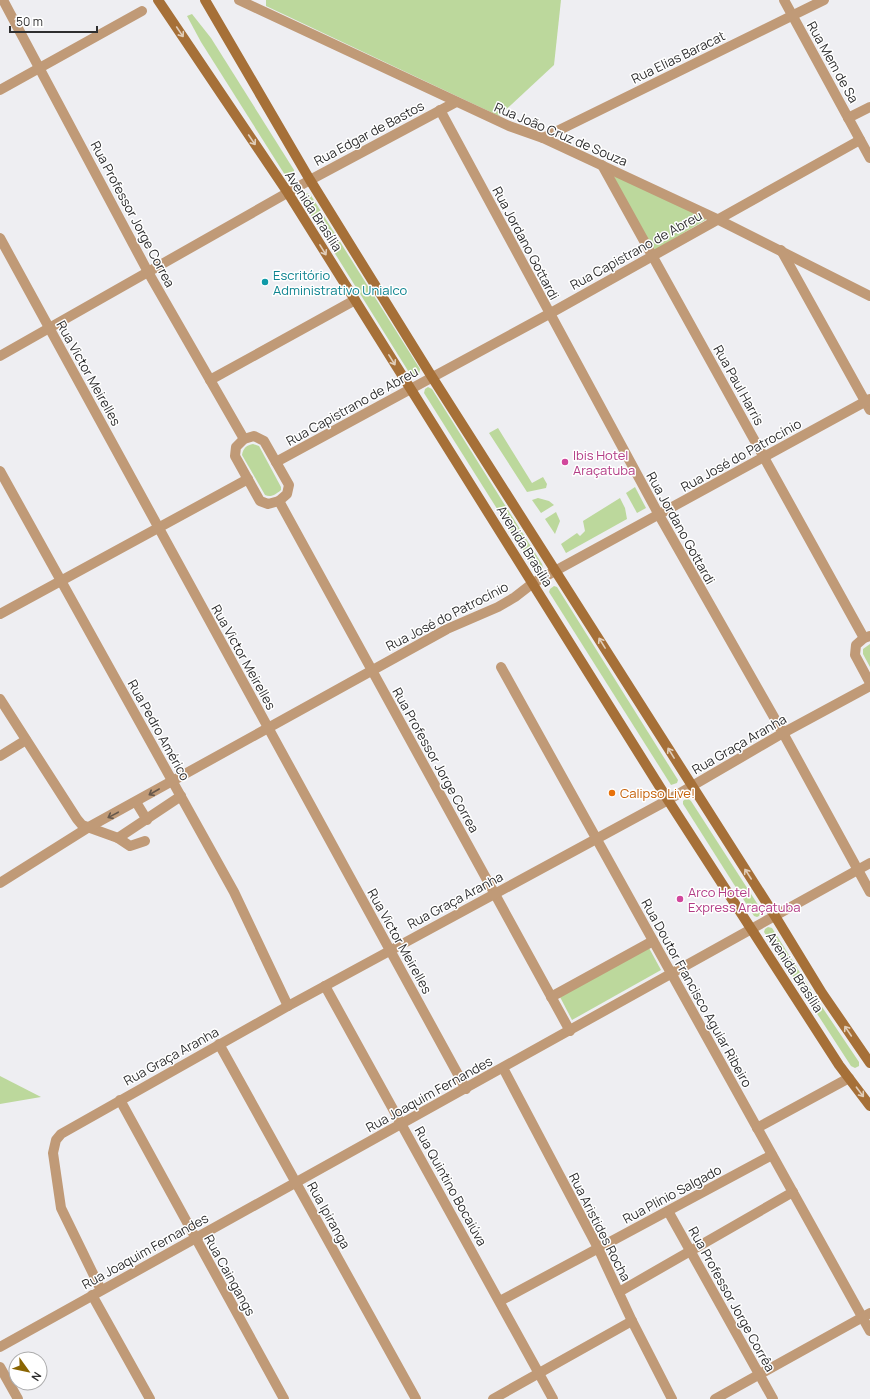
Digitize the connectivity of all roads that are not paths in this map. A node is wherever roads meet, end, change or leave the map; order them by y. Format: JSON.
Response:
{"nodes":[{"id":1,"x":3,"y":0,"type":"edge"},
{"id":2,"x":158,"y":0,"type":"edge"},
{"id":3,"x":205,"y":0,"type":"edge"},
{"id":4,"x":239,"y":0,"type":"edge"},
{"id":5,"x":784,"y":0,"type":"edge"},
{"id":6,"x":824,"y":0,"type":"edge"},
{"id":7,"x":142,"y":11,"type":"dead end"},
{"id":8,"x":792,"y":15,"type":"junction"},
{"id":9,"x":40,"y":68,"type":"junction"},
{"id":10,"x":0,"y":90,"type":"edge"},
{"id":11,"x":456,"y":102,"type":"junction"},
{"id":12,"x":870,"y":107,"type":"edge"},
{"id":13,"x":440,"y":110,"type":"junction"},
{"id":14,"x":848,"y":118,"type":"junction"},
{"id":15,"x":543,"y":138,"type":"junction"},
{"id":16,"x":860,"y":140,"type":"junction"},
{"id":17,"x":870,"y":158,"type":"edge"},
{"id":18,"x":602,"y":165,"type":"junction"},
{"id":19,"x":310,"y":180,"type":"junction"},
{"id":20,"x":288,"y":193,"type":"junction"},
{"id":21,"x":718,"y":219,"type":"junction"},
{"id":22,"x":0,"y":238,"type":"edge"},
{"id":23,"x":781,"y":250,"type":"junction"},
{"id":24,"x":654,"y":256,"type":"junction"},
{"id":25,"x":148,"y":272,"type":"junction"},
{"id":26,"x":870,"y":296,"type":"edge"},
{"id":27,"x":355,"y":300,"type":"junction"},
{"id":28,"x":549,"y":314,"type":"junction"},
{"id":29,"x":49,"y":328,"type":"junction"},
{"id":30,"x":0,"y":356,"type":"edge"},
{"id":31,"x":432,"y":377,"type":"junction"},
{"id":32,"x":210,"y":380,"type":"junction"},
{"id":33,"x":411,"y":389,"type":"junction"},
{"id":34,"x":868,"y":403,"type":"edge"},
{"id":35,"x":244,"y":439,"type":"junction"},
{"id":36,"x":764,"y":458,"type":"junction"},
{"id":37,"x":276,"y":462,"type":"junction"},
{"id":38,"x":0,"y":471,"type":"edge"},
{"id":39,"x":248,"y":479,"type":"junction"},
{"id":40,"x":279,"y":501,"type":"junction"},
{"id":41,"x":658,"y":515,"type":"junction"},
{"id":42,"x":158,"y":527,"type":"junction"},
{"id":43,"x":556,"y":571,"type":"junction"},
{"id":44,"x":61,"y":581,"type":"junction"},
{"id":45,"x":533,"y":584,"type":"junction"},
{"id":46,"x":0,"y":614,"type":"edge"},
{"id":47,"x":867,"y":637,"type":"edge"},
{"id":48,"x":501,"y":667,"type":"dead end"},
{"id":49,"x":372,"y":671,"type":"junction"},
{"id":50,"x":870,"y":683,"type":"edge"},
{"id":51,"x":870,"y":686,"type":"edge"},
{"id":52,"x":0,"y":699,"type":"edge"},
{"id":53,"x":269,"y":729,"type":"junction"},
{"id":54,"x":783,"y":733,"type":"junction"},
{"id":55,"x":26,"y":740,"type":"junction"},
{"id":56,"x":0,"y":756,"type":"edge"},
{"id":57,"x":172,"y":781,"type":"junction"},
{"id":58,"x":692,"y":786,"type":"junction"},
{"id":59,"x":181,"y":796,"type":"junction"},
{"id":60,"x":668,"y":800,"type":"junction"},
{"id":61,"x":136,"y":802,"type":"junction"},
{"id":62,"x":146,"y":820,"type":"junction"},
{"id":63,"x":89,"y":827,"type":"junction"},
{"id":64,"x":118,"y":838,"type":"junction"},
{"id":65,"x":596,"y":839,"type":"junction"},
{"id":66,"x":145,"y":841,"type":"dead end"},
{"id":67,"x":870,"y":863,"type":"edge"},
{"id":68,"x":858,"y":870,"type":"junction"},
{"id":69,"x":0,"y":883,"type":"edge"},
{"id":70,"x":870,"y":892,"type":"edge"},
{"id":71,"x":494,"y":894,"type":"junction"},
{"id":72,"x":775,"y":916,"type":"junction"},
{"id":73,"x":752,"y":929,"type":"junction"},
{"id":74,"x":653,"y":941,"type":"junction"},
{"id":75,"x":390,"y":950,"type":"junction"},
{"id":76,"x":672,"y":975,"type":"junction"},
{"id":77,"x":325,"y":986,"type":"junction"},
{"id":78,"x":551,"y":997,"type":"junction"},
{"id":79,"x":288,"y":1006,"type":"junction"},
{"id":80,"x":570,"y":1031,"type":"junction"},
{"id":81,"x":219,"y":1044,"type":"junction"},
{"id":82,"x":870,"y":1063,"type":"edge"},
{"id":83,"x":503,"y":1068,"type":"junction"},
{"id":84,"x":849,"y":1078,"type":"junction"},
{"id":85,"x":466,"y":1089,"type":"junction"},
{"id":86,"x":120,"y":1100,"type":"junction"},
{"id":87,"x":870,"y":1106,"type":"edge"},
{"id":88,"x":402,"y":1124,"type":"junction"},
{"id":89,"x":757,"y":1128,"type":"junction"},
{"id":90,"x":772,"y":1155,"type":"junction"},
{"id":91,"x":296,"y":1182,"type":"junction"},
{"id":92,"x":793,"y":1192,"type":"junction"},
{"id":93,"x":668,"y":1211,"type":"junction"},
{"id":94,"x":195,"y":1238,"type":"junction"},
{"id":95,"x":598,"y":1248,"type":"junction"},
{"id":96,"x":690,"y":1251,"type":"junction"},
{"id":97,"x":101,"y":1290,"type":"junction"},
{"id":98,"x":619,"y":1292,"type":"junction"},
{"id":99,"x":92,"y":1296,"type":"junction"},
{"id":100,"x":500,"y":1301,"type":"junction"},
{"id":101,"x":866,"y":1315,"type":"edge"},
{"id":102,"x":632,"y":1321,"type":"junction"},
{"id":103,"x":870,"y":1331,"type":"edge"},
{"id":104,"x":0,"y":1347,"type":"edge"},
{"id":105,"x":0,"y":1367,"type":"edge"},
{"id":106,"x":540,"y":1373,"type":"junction"},
{"id":107,"x":759,"y":1374,"type":"junction"},
{"id":108,"x":18,"y":1399,"type":"edge"},
{"id":109,"x":150,"y":1399,"type":"edge"},
{"id":110,"x":284,"y":1399,"type":"edge"},
{"id":111,"x":416,"y":1399,"type":"edge"},
{"id":112,"x":493,"y":1399,"type":"edge"},
{"id":113,"x":553,"y":1399,"type":"edge"},
{"id":114,"x":672,"y":1399,"type":"edge"},
{"id":115,"x":715,"y":1399,"type":"edge"},
{"id":116,"x":773,"y":1399,"type":"edge"}],
"edges":[{"from":1,"to":9,"type":"street","name":"Rua Professor Jorge Correa"},
{"from":2,"to":20,"type":"main road","name":"Avenida Brasília","one_way":true},
{"from":3,"to":19,"type":"main road","name":"Avenida Brasília"},
{"from":4,"to":11,"type":"street","name":"Rua João Cruz de Souza"},
{"from":5,"to":8,"type":"street","name":"Rua Mem de Sa"},
{"from":6,"to":8,"type":"street","name":"Rua Elias Baracat"},
{"from":7,"to":9,"type":"street"},
{"from":8,"to":14,"type":"street","name":"Rua Mem de Sa"},
{"from":8,"to":15,"type":"street","name":"Rua Elias Baracat"},
{"from":9,"to":10,"type":"street"},
{"from":9,"to":25,"type":"street","name":"Rua Professor Jorge Correa"},
{"from":11,"to":13,"type":"street","name":"Rua Edgar de Bastos"},
{"from":11,"to":15,"type":"street","name":"Rua João Cruz de Souza"},
{"from":12,"to":14,"type":"street"},
{"from":13,"to":19,"type":"street","name":"Rua Edgar de Bastos"},
{"from":13,"to":28,"type":"street","name":"Rua Jordano Gottardi"},
{"from":14,"to":16,"type":"street","name":"Rua Mem de Sa"},
{"from":15,"to":18,"type":"street","name":"Rua João Cruz de Souza"},
{"from":16,"to":17,"type":"street","name":"Rua Mem de Sa"},
{"from":16,"to":21,"type":"street","name":"Rua Capistrano de Abreu"},
{"from":18,"to":21,"type":"street","name":"Rua João Cruz de Souza"},
{"from":18,"to":24,"type":"street","name":"Rua Paul Harris"},
{"from":19,"to":20,"type":"street","name":"Rua Edgar de Bastos"},
{"from":19,"to":31,"type":"main road","name":"Avenida Brasília"},
{"from":20,"to":25,"type":"street","name":"Rua Edgar de Bastos"},
{"from":20,"to":27,"type":"main road","name":"Avenida Brasília","one_way":true},
{"from":21,"to":23,"type":"street","name":"Rua João Cruz de Souza"},
{"from":21,"to":24,"type":"street","name":"Rua Capistrano de Abreu"},
{"from":22,"to":29,"type":"street","name":"Rua Victor Meirelles"},
{"from":23,"to":26,"type":"street","name":"Rua João Cruz de Souza"},
{"from":23,"to":34,"type":"street"},
{"from":24,"to":28,"type":"street","name":"Rua Capistrano de Abreu"},
{"from":24,"to":36,"type":"street","name":"Rua Paul Harris"},
{"from":25,"to":29,"type":"street","name":"Rua Edgar de Bastos"},
{"from":25,"to":32,"type":"street","name":"Rua Professor Jorge Correa"},
{"from":27,"to":32,"type":"street"},
{"from":27,"to":33,"type":"main road","name":"Avenida Brasília","one_way":true},
{"from":28,"to":31,"type":"street","name":"Rua Capistrano de Abreu"},
{"from":28,"to":41,"type":"street","name":"Rua Jordano Gottardi"},
{"from":29,"to":30,"type":"street","name":"Rua Edgar de Bastos"},
{"from":29,"to":42,"type":"street","name":"Rua Victor Meirelles"},
{"from":31,"to":33,"type":"street","name":"Rua Capistrano de Abreu"},
{"from":31,"to":43,"type":"main road","name":"Avenida Brasília"},
{"from":32,"to":35,"type":"street","name":"Rua Professor Jorge Correa"},
{"from":33,"to":37,"type":"street","name":"Rua Capistrano de Abreu"},
{"from":33,"to":45,"type":"main road","name":"Avenida Brasília"},
{"from":34,"to":36,"type":"street","name":"Rua José do Patrocínio"},
{"from":35,"to":37,"type":"street"},
{"from":35,"to":39,"type":"street"},
{"from":36,"to":41,"type":"street","name":"Rua José do Patrocínio"},
{"from":36,"to":47,"type":"street","name":"Rua Paul Harris"},
{"from":37,"to":40,"type":"street"},
{"from":38,"to":44,"type":"street","name":"Rua Pedro Américo"},
{"from":39,"to":40,"type":"street"},
{"from":39,"to":42,"type":"street"},
{"from":40,"to":49,"type":"street","name":"Rua Professor Jorge Correa"},
{"from":41,"to":43,"type":"street","name":"Rua José do Patrocínio"},
{"from":41,"to":54,"type":"street","name":"Rua Jordano Gottardi"},
{"from":42,"to":44,"type":"street"},
{"from":42,"to":53,"type":"street","name":"Rua Victor Meirelles"},
{"from":43,"to":45,"type":"street","name":"Rua José do Patrocínio"},
{"from":58,"to":43,"type":"main road","name":"Avenida Brasília","one_way":true},
{"from":44,"to":46,"type":"street"},
{"from":44,"to":57,"type":"street","name":"Rua Pedro Américo"},
{"from":45,"to":49,"type":"street","name":"Rua José do Patrocínio"},
{"from":45,"to":60,"type":"main road","name":"Avenida Brasília"},
{"from":47,"to":50,"type":"street","name":"Rua Paul Harris"},
{"from":48,"to":65,"type":"street","name":"Rua Doutor Francisco Aguiar Ribeiro"},
{"from":49,"to":53,"type":"street","name":"Rua José do Patrocínio"},
{"from":49,"to":71,"type":"street","name":"Rua Professor Jorge Correa"},
{"from":51,"to":54,"type":"street","name":"Rua Graça Aranha"},
{"from":52,"to":55,"type":"street"},
{"from":53,"to":57,"type":"street"},
{"from":53,"to":75,"type":"street","name":"Rua Victor Meirelles"},
{"from":54,"to":58,"type":"street","name":"Rua Graça Aranha"},
{"from":54,"to":68,"type":"street","name":"Rua Jordano Gottardi"},
{"from":55,"to":56,"type":"street"},
{"from":55,"to":63,"type":"street"},
{"from":57,"to":59,"type":"street","name":"Rua Pedro Américo"},
{"from":57,"to":61,"type":"street","one_way":true},
{"from":58,"to":60,"type":"street","name":"Rua Graça Aranha"},
{"from":72,"to":58,"type":"main road","name":"Avenida Brasília","one_way":true},
{"from":59,"to":62,"type":"street"},
{"from":59,"to":79,"type":"street","name":"Rua Pedro Américo"},
{"from":60,"to":65,"type":"street","name":"Rua Graça Aranha"},
{"from":60,"to":73,"type":"main road","name":"Avenida Brasília"},
{"from":61,"to":62,"type":"street"},
{"from":61,"to":63,"type":"street","one_way":true},
{"from":62,"to":64,"type":"street"},
{"from":63,"to":64,"type":"street"},
{"from":63,"to":69,"type":"street"},
{"from":64,"to":66,"type":"street"},
{"from":65,"to":71,"type":"street","name":"Rua Graça Aranha"},
{"from":65,"to":74,"type":"street","name":"Rua Doutor Francisco Aguiar Ribeiro"},
{"from":67,"to":68,"type":"street","name":"Rua Joaquim Fernandes"},
{"from":68,"to":70,"type":"street","name":"Rua Jordano Gottardi"},
{"from":68,"to":72,"type":"street","name":"Rua Joaquim Fernandes"},
{"from":71,"to":75,"type":"street","name":"Rua Graça Aranha"},
{"from":71,"to":78,"type":"street","name":"Rua Professor Jorge Correa"},
{"from":72,"to":73,"type":"street","name":"Rua Joaquim Fernandes"},
{"from":82,"to":72,"type":"main road","name":"Avenida Brasília","one_way":true},
{"from":73,"to":76,"type":"street","name":"Rua Joaquim Fernandes"},
{"from":73,"to":84,"type":"main road","name":"Avenida Brasília"},
{"from":74,"to":76,"type":"street","name":"Rua Doutor Francisco Aguiar Ribeiro"},
{"from":74,"to":78,"type":"street"},
{"from":75,"to":77,"type":"street","name":"Rua Graça Aranha"},
{"from":75,"to":85,"type":"street","name":"Rua Victor Meirelles"},
{"from":76,"to":80,"type":"street","name":"Rua Joaquim Fernandes"},
{"from":76,"to":89,"type":"street","name":"Rua Doutor Francisco Aguiar Ribeiro"},
{"from":77,"to":79,"type":"street","name":"Rua Graça Aranha"},
{"from":77,"to":88,"type":"street","name":"Rua Quintino Bocaiúva"},
{"from":78,"to":80,"type":"street","name":"Rua Professor Jorge Correa"},
{"from":79,"to":81,"type":"street","name":"Rua Graça Aranha"},
{"from":80,"to":83,"type":"street","name":"Rua Joaquim Fernandes"},
{"from":81,"to":86,"type":"street","name":"Rua Graça Aranha"},
{"from":81,"to":91,"type":"street","name":"Rua Ipiranga"},
{"from":83,"to":85,"type":"street","name":"Rua Joaquim Fernandes"},
{"from":83,"to":95,"type":"street","name":"Rua Aristides Rocha"},
{"from":84,"to":87,"type":"main road","name":"Avenida Brasília","one_way":true},
{"from":84,"to":89,"type":"street"},
{"from":85,"to":88,"type":"street","name":"Rua Joaquim Fernandes"},
{"from":86,"to":94,"type":"street","name":"Rua Caingangs"},
{"from":86,"to":97,"type":"street","name":"Rua Graça Aranha"},
{"from":88,"to":91,"type":"street","name":"Rua Joaquim Fernandes"},
{"from":88,"to":100,"type":"street","name":"Rua Quintino Bocaiúva"},
{"from":89,"to":90,"type":"street","name":"Rua Doutor Francisco Aguiar Ribeiro"},
{"from":90,"to":92,"type":"street","name":"Rua Doutor Francisco Aguiar Ribeiro"},
{"from":90,"to":93,"type":"street","name":"Rua Plínio Salgado"},
{"from":91,"to":94,"type":"street","name":"Rua Joaquim Fernandes"},
{"from":91,"to":111,"type":"street","name":"Rua Ipiranga"},
{"from":92,"to":96,"type":"street"},
{"from":92,"to":101,"type":"street","name":"Rua Doutor Francisco Aguiar Ribeiro"},
{"from":93,"to":95,"type":"street","name":"Rua Plínio Salgado"},
{"from":93,"to":96,"type":"street","name":"Rua Professor Jorge Corrêa"},
{"from":94,"to":97,"type":"street","name":"Rua Joaquim Fernandes"},
{"from":94,"to":110,"type":"street","name":"Rua Caingangs"},
{"from":95,"to":98,"type":"street","name":"Rua Aristides Rocha"},
{"from":95,"to":100,"type":"street","name":"Rua Plínio Salgado"},
{"from":96,"to":98,"type":"street"},
{"from":96,"to":107,"type":"street","name":"Rua Professor Jorge Corrêa"},
{"from":97,"to":99,"type":"street","name":"Rua Joaquim Fernandes"},
{"from":98,"to":102,"type":"street","name":"Rua Aristides Rocha"},
{"from":99,"to":104,"type":"street","name":"Rua Joaquim Fernandes"},
{"from":99,"to":109,"type":"street"},
{"from":100,"to":106,"type":"street","name":"Rua Quintino Bocaiúva"},
{"from":101,"to":103,"type":"street","name":"Rua Doutor Francisco Aguiar Ribeiro"},
{"from":101,"to":107,"type":"street"},
{"from":102,"to":106,"type":"street"},
{"from":102,"to":114,"type":"street","name":"Rua Aristides Rocha"},
{"from":105,"to":108,"type":"street"},
{"from":106,"to":112,"type":"street"},
{"from":106,"to":113,"type":"street","name":"Rua Quintino Bocaiúva"},
{"from":107,"to":115,"type":"street"},
{"from":107,"to":116,"type":"street","name":"Rua Professor Jorge Corrêa"}]}
